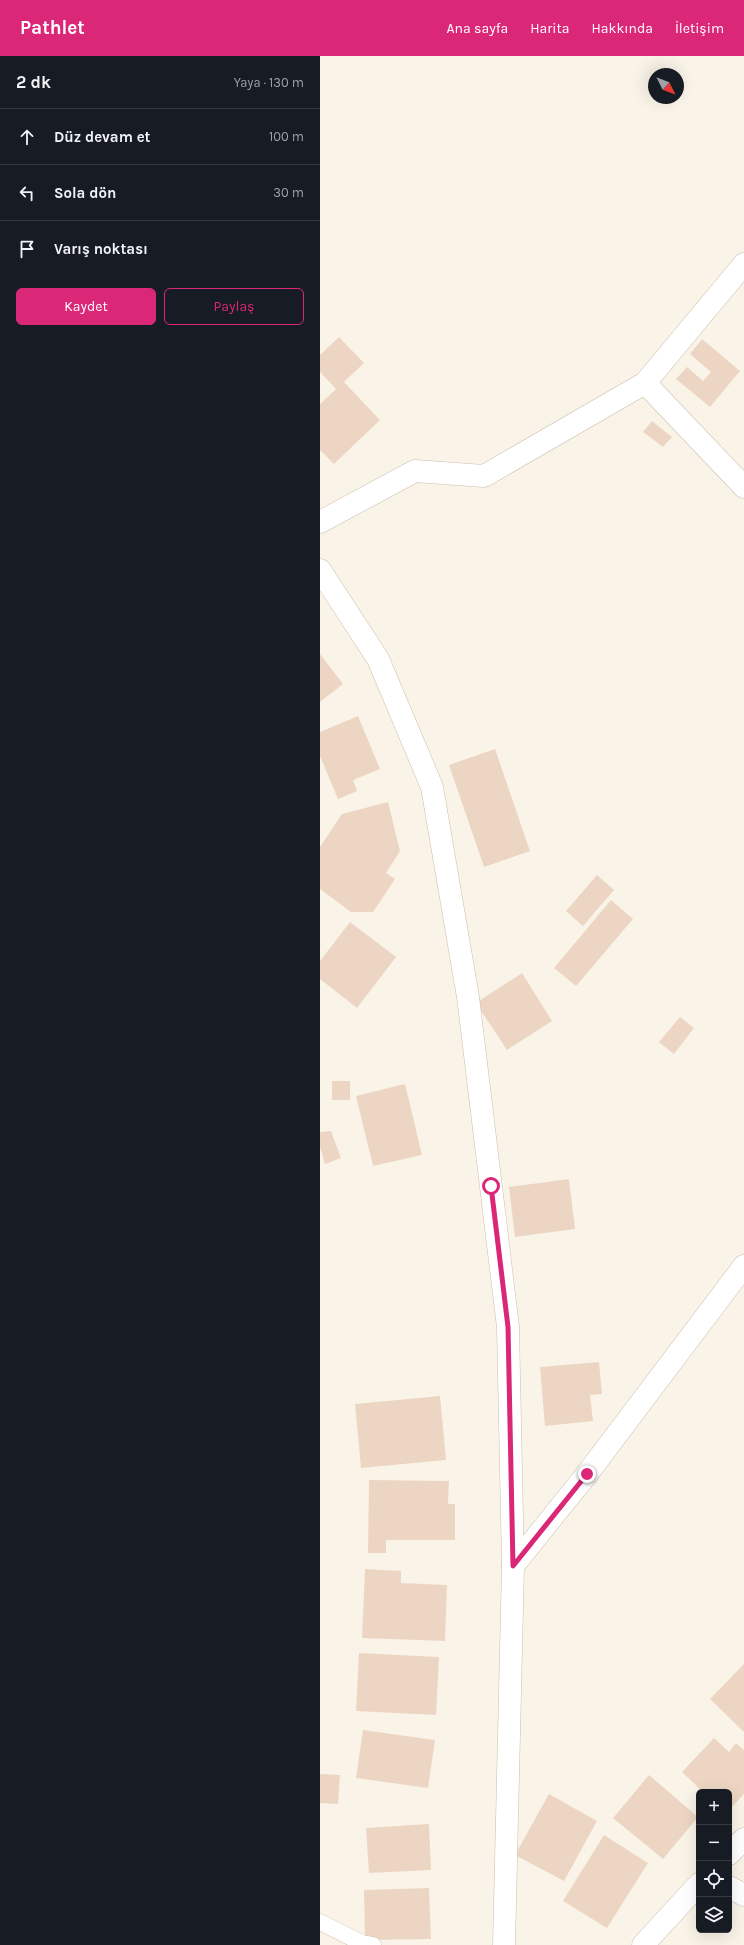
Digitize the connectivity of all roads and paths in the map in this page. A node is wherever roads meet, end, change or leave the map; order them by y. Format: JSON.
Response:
{"nodes":[{"id":1,"x":744,"y":264,"type":"edge"},
{"id":2,"x":645,"y":383,"type":"junction"},
{"id":3,"x":744,"y":487,"type":"edge"},
{"id":4,"x":320,"y":522,"type":"edge"},
{"id":5,"x":320,"y":570,"type":"edge"},
{"id":6,"x":744,"y":1266,"type":"edge"},
{"id":7,"x":513,"y":1566,"type":"junction"},
{"id":8,"x":744,"y":1839,"type":"edge"},
{"id":9,"x":732,"y":1851,"type":"edge"},
{"id":10,"x":696,"y":1887,"type":"edge"},
{"id":11,"x":732,"y":1889,"type":"edge"},
{"id":12,"x":744,"y":1895,"type":"edge"},
{"id":13,"x":320,"y":1922,"type":"edge"},
{"id":14,"x":373,"y":1945,"type":"edge"},
{"id":15,"x":504,"y":1945,"type":"edge"},
{"id":16,"x":643,"y":1945,"type":"edge"}],
"edges":[{"from":1,"to":2,"type":"street"},
{"from":2,"to":3,"type":"street"},
{"from":2,"to":4,"type":"street"},
{"from":5,"to":7,"type":"street"},
{"from":6,"to":7,"type":"street"},
{"from":7,"to":15,"type":"street"},
{"from":8,"to":9,"type":"street"},
{"from":10,"to":16,"type":"street"},
{"from":11,"to":12,"type":"street"},
{"from":13,"to":14,"type":"lane"}]}
